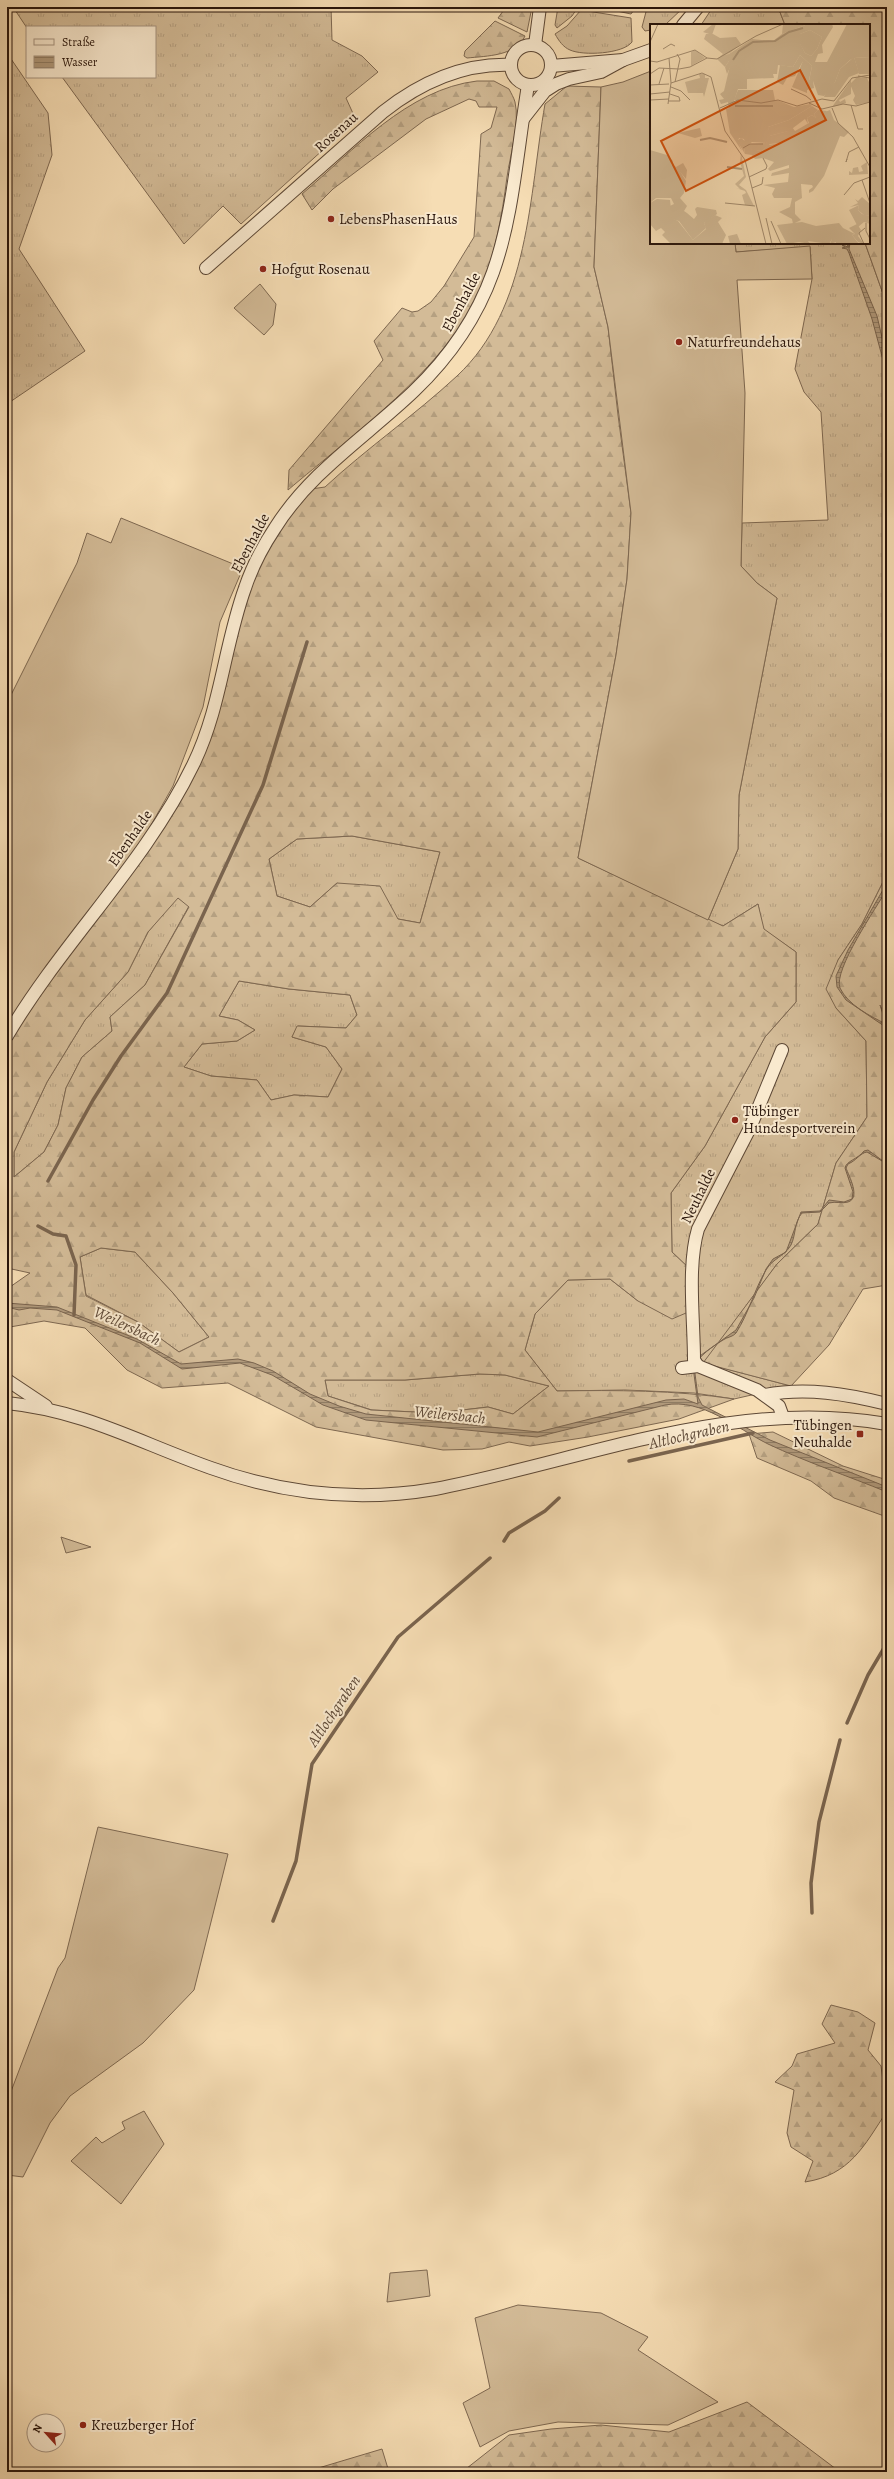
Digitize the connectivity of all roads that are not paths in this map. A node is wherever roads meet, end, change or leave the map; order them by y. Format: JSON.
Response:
{"nodes":[{"id":1,"x":540,"y":7,"type":"edge"},
{"id":2,"x":698,"y":7,"type":"edge"},
{"id":3,"x":684,"y":24,"type":"edge"},
{"id":4,"x":535,"y":45,"type":"junction"},
{"id":5,"x":650,"y":50,"type":"edge"},
{"id":6,"x":623,"y":60,"type":"junction"},
{"id":7,"x":511,"y":64,"type":"junction"},
{"id":8,"x":551,"y":66,"type":"junction"},
{"id":9,"x":528,"y":85,"type":"junction"},
{"id":10,"x":523,"y":119,"type":"junction"},
{"id":11,"x":206,"y":268,"type":"dead end"},
{"id":12,"x":7,"y":1036,"type":"edge"},
{"id":13,"x":782,"y":1050,"type":"dead end"},
{"id":14,"x":698,"y":1366,"type":"junction"},
{"id":15,"x":682,"y":1368,"type":"dead end"},
{"id":16,"x":7,"y":1380,"type":"edge"},
{"id":17,"x":765,"y":1395,"type":"junction"},
{"id":18,"x":7,"y":1403,"type":"edge"},
{"id":19,"x":887,"y":1404,"type":"edge"},
{"id":20,"x":56,"y":1411,"type":"junction"},
{"id":21,"x":778,"y":1417,"type":"junction"},
{"id":22,"x":887,"y":1424,"type":"edge"}],
"edges":[{"from":1,"to":4,"type":"street"},
{"from":2,"to":3,"type":"street"},
{"from":4,"to":7,"type":"street"},
{"from":4,"to":8,"type":"street"},
{"from":5,"to":6,"type":"street"},
{"from":6,"to":8,"type":"street"},
{"from":6,"to":10,"type":"street"},
{"from":7,"to":9,"type":"street"},
{"from":7,"to":11,"type":"street","name":"Rosenau"},
{"from":8,"to":9,"type":"street"},
{"from":9,"to":10,"type":"street","name":"Ebenhalde"},
{"from":10,"to":12,"type":"street","name":"Ebenhalde"},
{"from":13,"to":14,"type":"street","name":"Neuhalde"},
{"from":14,"to":15,"type":"street"},
{"from":14,"to":17,"type":"street"},
{"from":16,"to":20,"type":"street"},
{"from":17,"to":19,"type":"street"},
{"from":17,"to":21,"type":"street"},
{"from":18,"to":20,"type":"street"},
{"from":20,"to":21,"type":"street"},
{"from":21,"to":22,"type":"street"}]}
